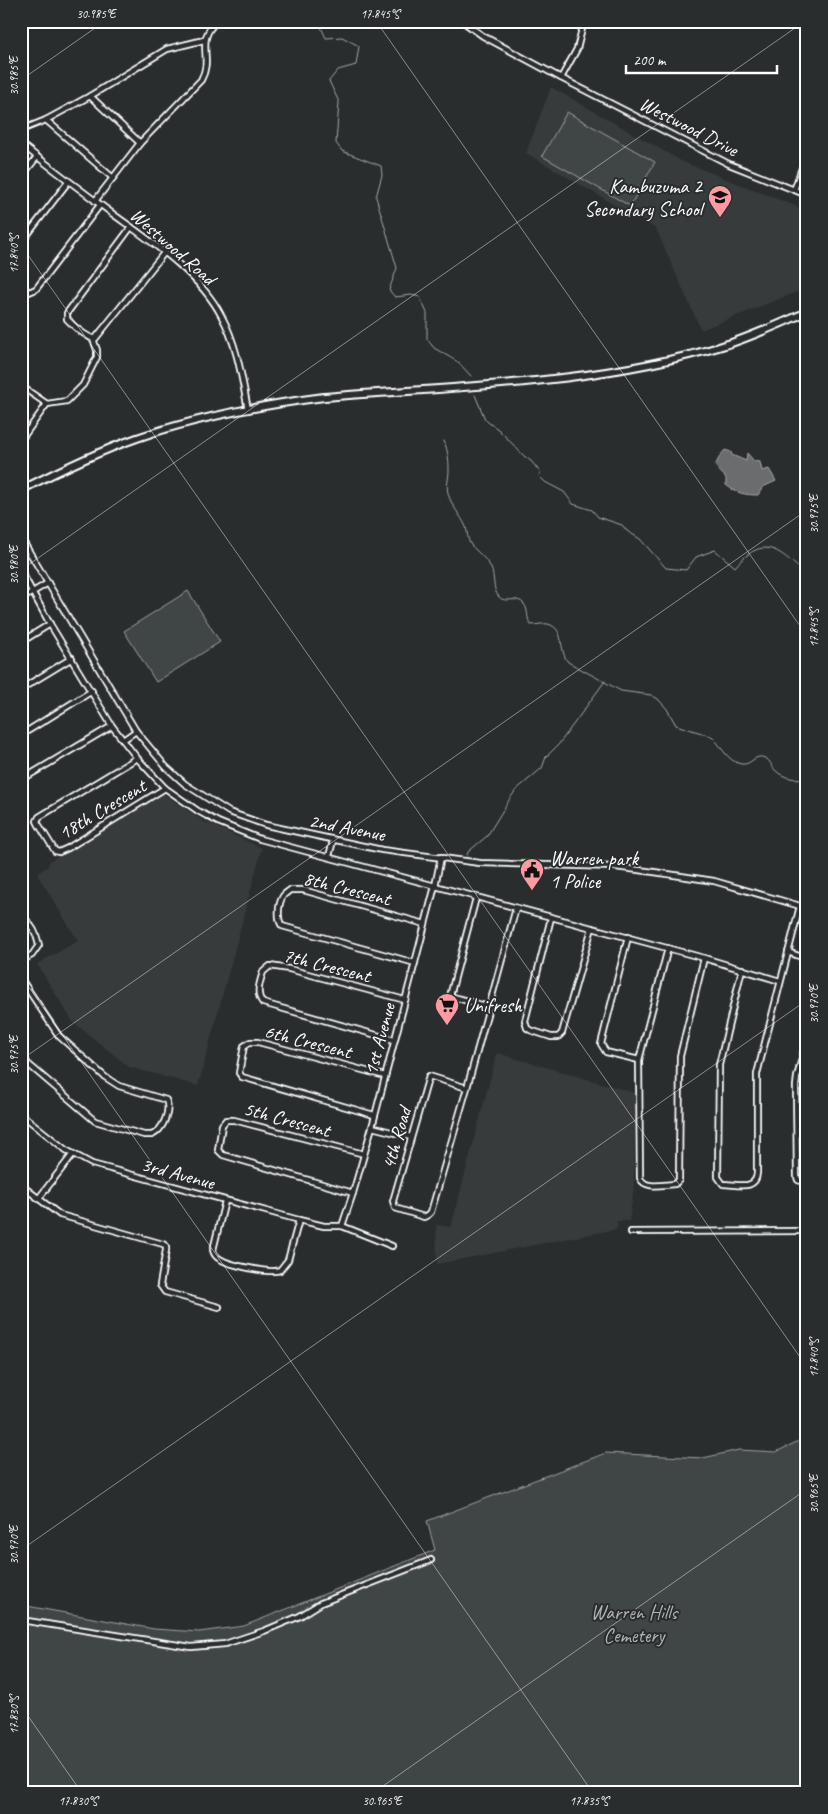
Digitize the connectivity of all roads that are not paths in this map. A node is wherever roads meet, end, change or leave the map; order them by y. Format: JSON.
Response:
{"nodes":[{"id":1,"x":217,"y":21,"type":"edge"},
{"id":2,"x":462,"y":21,"type":"edge"},
{"id":3,"x":584,"y":21,"type":"edge"},
{"id":4,"x":204,"y":40,"type":"junction"},
{"id":5,"x":561,"y":78,"type":"junction"},
{"id":6,"x":90,"y":96,"type":"junction"},
{"id":7,"x":46,"y":120,"type":"junction"},
{"id":8,"x":21,"y":130,"type":"edge"},
{"id":9,"x":140,"y":143,"type":"junction"},
{"id":10,"x":21,"y":144,"type":"edge"},
{"id":11,"x":37,"y":157,"type":"junction"},
{"id":12,"x":807,"y":159,"type":"edge"},
{"id":13,"x":21,"y":177,"type":"edge"},
{"id":14,"x":113,"y":178,"type":"junction"},
{"id":15,"x":68,"y":182,"type":"junction"},
{"id":16,"x":794,"y":190,"type":"junction"},
{"id":17,"x":807,"y":196,"type":"edge"},
{"id":18,"x":95,"y":201,"type":"junction"},
{"id":19,"x":100,"y":204,"type":"junction"},
{"id":20,"x":131,"y":227,"type":"junction"},
{"id":21,"x":21,"y":242,"type":"edge"},
{"id":22,"x":164,"y":253,"type":"junction"},
{"id":23,"x":21,"y":286,"type":"edge"},
{"id":24,"x":807,"y":312,"type":"edge"},
{"id":25,"x":93,"y":339,"type":"junction"},
{"id":26,"x":21,"y":386,"type":"edge"},
{"id":27,"x":47,"y":404,"type":"junction"},
{"id":28,"x":248,"y":410,"type":"junction"},
{"id":29,"x":21,"y":440,"type":"edge"},
{"id":30,"x":21,"y":490,"type":"edge"},
{"id":31,"x":21,"y":538,"type":"edge"},
{"id":32,"x":21,"y":571,"type":"edge"},
{"id":33,"x":48,"y":583,"type":"junction"},
{"id":34,"x":33,"y":592,"type":"junction"},
{"id":35,"x":21,"y":599,"type":"edge"},
{"id":36,"x":50,"y":624,"type":"junction"},
{"id":37,"x":21,"y":642,"type":"edge"},
{"id":38,"x":72,"y":658,"type":"junction"},
{"id":39,"x":21,"y":689,"type":"edge"},
{"id":40,"x":92,"y":691,"type":"junction"},
{"id":41,"x":112,"y":726,"type":"junction"},
{"id":42,"x":136,"y":731,"type":"junction"},
{"id":43,"x":21,"y":735,"type":"edge"},
{"id":44,"x":123,"y":740,"type":"junction"},
{"id":45,"x":137,"y":758,"type":"junction"},
{"id":46,"x":21,"y":780,"type":"edge"},
{"id":47,"x":165,"y":788,"type":"junction"},
{"id":48,"x":333,"y":841,"type":"junction"},
{"id":49,"x":329,"y":856,"type":"junction"},
{"id":50,"x":441,"y":858,"type":"junction"},
{"id":51,"x":435,"y":886,"type":"junction"},
{"id":52,"x":476,"y":898,"type":"junction"},
{"id":53,"x":800,"y":906,"type":"junction"},
{"id":54,"x":516,"y":908,"type":"junction"},
{"id":55,"x":807,"y":908,"type":"edge"},
{"id":56,"x":551,"y":918,"type":"junction"},
{"id":57,"x":21,"y":920,"type":"edge"},
{"id":58,"x":425,"y":924,"type":"junction"},
{"id":59,"x":592,"y":928,"type":"junction"},
{"id":60,"x":628,"y":937,"type":"junction"},
{"id":61,"x":668,"y":948,"type":"junction"},
{"id":62,"x":788,"y":952,"type":"junction"},
{"id":63,"x":704,"y":958,"type":"junction"},
{"id":64,"x":807,"y":959,"type":"edge"},
{"id":65,"x":21,"y":961,"type":"edge"},
{"id":66,"x":415,"y":962,"type":"junction"},
{"id":67,"x":742,"y":969,"type":"junction"},
{"id":68,"x":21,"y":979,"type":"edge"},
{"id":69,"x":780,"y":981,"type":"junction"},
{"id":70,"x":405,"y":1000,"type":"junction"},
{"id":71,"x":489,"y":1007,"type":"junction"},
{"id":72,"x":807,"y":1039,"type":"edge"},
{"id":73,"x":394,"y":1040,"type":"junction"},
{"id":74,"x":21,"y":1054,"type":"edge"},
{"id":75,"x":639,"y":1060,"type":"junction"},
{"id":76,"x":385,"y":1076,"type":"junction"},
{"id":77,"x":467,"y":1088,"type":"junction"},
{"id":78,"x":21,"y":1114,"type":"edge"},
{"id":79,"x":374,"y":1115,"type":"junction"},
{"id":80,"x":372,"y":1127,"type":"junction"},
{"id":81,"x":411,"y":1137,"type":"junction"},
{"id":82,"x":73,"y":1154,"type":"junction"},
{"id":83,"x":364,"y":1154,"type":"junction"},
{"id":84,"x":807,"y":1183,"type":"edge"},
{"id":85,"x":21,"y":1186,"type":"edge"},
{"id":86,"x":353,"y":1193,"type":"junction"},
{"id":87,"x":39,"y":1198,"type":"junction"},
{"id":88,"x":225,"y":1201,"type":"junction"},
{"id":89,"x":299,"y":1220,"type":"junction"},
{"id":90,"x":342,"y":1226,"type":"junction"},
{"id":91,"x":807,"y":1231,"type":"edge"},
{"id":92,"x":631,"y":1232,"type":"dead end"},
{"id":93,"x":392,"y":1246,"type":"dead end"},
{"id":94,"x":219,"y":1307,"type":"dead end"},
{"id":95,"x":431,"y":1560,"type":"dead end"},
{"id":96,"x":21,"y":1620,"type":"edge"}],
"edges":[{"from":1,"to":4,"type":"street"},
{"from":2,"to":5,"type":"street","name":"Westwood Drive"},
{"from":3,"to":5,"type":"street"},
{"from":4,"to":6,"type":"street"},
{"from":4,"to":9,"type":"street"},
{"from":5,"to":16,"type":"street","name":"Westwood Drive"},
{"from":6,"to":7,"type":"street"},
{"from":6,"to":9,"type":"street"},
{"from":7,"to":8,"type":"street"},
{"from":7,"to":14,"type":"street"},
{"from":9,"to":14,"type":"street"},
{"from":10,"to":11,"type":"street","name":"Westwood Road"},
{"from":11,"to":13,"type":"street"},
{"from":11,"to":15,"type":"street","name":"Westwood Road"},
{"from":12,"to":16,"type":"street"},
{"from":14,"to":18,"type":"street"},
{"from":15,"to":18,"type":"street","name":"Westwood Road"},
{"from":15,"to":21,"type":"street"},
{"from":16,"to":17,"type":"street","name":"Westwood Drive"},
{"from":18,"to":19,"type":"street","name":"Westwood Road"},
{"from":19,"to":20,"type":"street","name":"Westwood Road"},
{"from":19,"to":23,"type":"street"},
{"from":20,"to":22,"type":"street","name":"Westwood Road"},
{"from":20,"to":25,"type":"street"},
{"from":22,"to":25,"type":"street"},
{"from":22,"to":28,"type":"street","name":"Westwood Road"},
{"from":24,"to":28,"type":"street"},
{"from":25,"to":27,"type":"street"},
{"from":26,"to":27,"type":"street"},
{"from":27,"to":29,"type":"street"},
{"from":28,"to":30,"type":"street"},
{"from":31,"to":33,"type":"street","name":"2nd Avenue"},
{"from":32,"to":34,"type":"street"},
{"from":33,"to":34,"type":"street"},
{"from":33,"to":42,"type":"street","name":"2nd Avenue"},
{"from":34,"to":35,"type":"street"},
{"from":34,"to":36,"type":"street"},
{"from":36,"to":37,"type":"street"},
{"from":36,"to":38,"type":"street"},
{"from":38,"to":39,"type":"street"},
{"from":38,"to":40,"type":"street"},
{"from":40,"to":41,"type":"street"},
{"from":40,"to":43,"type":"street"},
{"from":41,"to":44,"type":"street"},
{"from":41,"to":46,"type":"street"},
{"from":42,"to":44,"type":"street"},
{"from":42,"to":48,"type":"street","name":"2nd Avenue"},
{"from":44,"to":45,"type":"street"},
{"from":45,"to":47,"type":"street"},
{"from":45,"to":47,"type":"street","name":"18th Crescent"},
{"from":47,"to":49,"type":"street"},
{"from":48,"to":49,"type":"street"},
{"from":48,"to":50,"type":"street","name":"2nd Avenue"},
{"from":49,"to":51,"type":"street"},
{"from":50,"to":51,"type":"street","name":"1st Avenue"},
{"from":50,"to":53,"type":"street","name":"2nd Avenue"},
{"from":51,"to":52,"type":"street"},
{"from":51,"to":58,"type":"street","name":"1st Avenue"},
{"from":52,"to":54,"type":"street"},
{"from":52,"to":71,"type":"street"},
{"from":53,"to":55,"type":"street","name":"2nd Avenue"},
{"from":53,"to":62,"type":"street"},
{"from":54,"to":56,"type":"street"},
{"from":54,"to":71,"type":"street"},
{"from":56,"to":59,"type":"street"},
{"from":56,"to":59,"type":"street"},
{"from":57,"to":65,"type":"street"},
{"from":58,"to":66,"type":"street","name":"1st Avenue"},
{"from":58,"to":66,"type":"street","name":"8th Crescent"},
{"from":59,"to":60,"type":"street"},
{"from":60,"to":61,"type":"street"},
{"from":60,"to":75,"type":"street"},
{"from":61,"to":63,"type":"street"},
{"from":61,"to":75,"type":"street"},
{"from":62,"to":64,"type":"street"},
{"from":62,"to":69,"type":"street"},
{"from":63,"to":67,"type":"street"},
{"from":63,"to":75,"type":"street"},
{"from":66,"to":70,"type":"street","name":"1st Avenue"},
{"from":67,"to":69,"type":"street"},
{"from":67,"to":69,"type":"street"},
{"from":68,"to":74,"type":"street"},
{"from":70,"to":73,"type":"street","name":"1st Avenue"},
{"from":70,"to":73,"type":"street","name":"7th Crescent"},
{"from":71,"to":77,"type":"street"},
{"from":72,"to":84,"type":"street"},
{"from":73,"to":76,"type":"street","name":"1st Avenue"},
{"from":76,"to":79,"type":"street","name":"1st Avenue"},
{"from":76,"to":79,"type":"street","name":"6th Crescent"},
{"from":77,"to":81,"type":"street","name":"4th Road"},
{"from":77,"to":81,"type":"street","name":"4th Road"},
{"from":78,"to":82,"type":"street","name":"3rd Avenue"},
{"from":79,"to":80,"type":"street","name":"1st Avenue"},
{"from":80,"to":81,"type":"street"},
{"from":80,"to":83,"type":"street","name":"1st Avenue"},
{"from":82,"to":87,"type":"street"},
{"from":82,"to":88,"type":"street","name":"3rd Avenue"},
{"from":83,"to":86,"type":"street","name":"1st Avenue"},
{"from":83,"to":86,"type":"street","name":"5th Crescent"},
{"from":85,"to":87,"type":"street"},
{"from":86,"to":90,"type":"street","name":"1st Avenue"},
{"from":87,"to":94,"type":"street"},
{"from":88,"to":89,"type":"street","name":"3rd Avenue"},
{"from":88,"to":89,"type":"street"},
{"from":89,"to":90,"type":"street","name":"3rd Avenue"},
{"from":90,"to":93,"type":"street","name":"3rd Avenue"},
{"from":91,"to":92,"type":"street"},
{"from":95,"to":96,"type":"street"}]}
